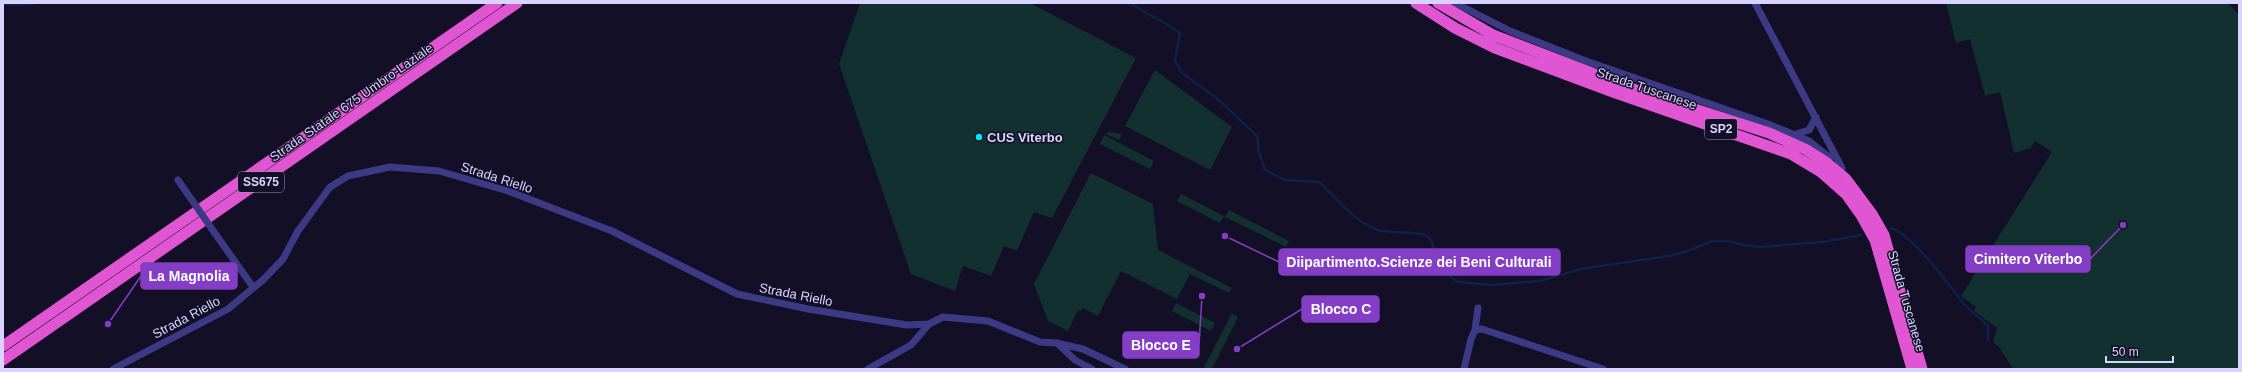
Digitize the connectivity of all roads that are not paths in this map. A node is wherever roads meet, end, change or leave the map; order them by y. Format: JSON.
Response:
{"nodes":[{"id":1,"x":497,"y":3,"type":"edge"},
{"id":2,"x":518,"y":3,"type":"edge"},
{"id":3,"x":1416,"y":3,"type":"edge"},
{"id":4,"x":1438,"y":3,"type":"edge"},
{"id":5,"x":1455,"y":3,"type":"edge"},
{"id":6,"x":1755,"y":3,"type":"edge"},
{"id":7,"x":1816,"y":117,"type":"junction"},
{"id":8,"x":1794,"y":134,"type":"junction"},
{"id":9,"x":1830,"y":158,"type":"dead end"},
{"id":10,"x":1842,"y":168,"type":"joint"},
{"id":11,"x":1846,"y":179,"type":"junction"},
{"id":12,"x":178,"y":180,"type":"dead end"},
{"id":13,"x":253,"y":287,"type":"junction"},
{"id":14,"x":1478,"y":308,"type":"dead end"},
{"id":15,"x":1907,"y":312,"type":"junction"},
{"id":16,"x":930,"y":324,"type":"junction"},
{"id":17,"x":1475,"y":330,"type":"junction"},
{"id":18,"x":1056,"y":343,"type":"junction"},
{"id":19,"x":3,"y":346,"type":"edge"},
{"id":20,"x":3,"y":360,"type":"edge"},
{"id":21,"x":113,"y":369,"type":"edge"},
{"id":22,"x":868,"y":369,"type":"edge"},
{"id":23,"x":1092,"y":369,"type":"edge"},
{"id":24,"x":1125,"y":369,"type":"edge"},
{"id":25,"x":1464,"y":369,"type":"edge"},
{"id":26,"x":1603,"y":369,"type":"edge"},
{"id":27,"x":1912,"y":369,"type":"edge"},
{"id":28,"x":1922,"y":369,"type":"edge"},
{"id":29,"x":1930,"y":369,"type":"edge"}],
"edges":[{"from":1,"to":19,"type":"highway","name":"Strada Statale 675 Umbro-Laziale","number":"SS675"},
{"from":2,"to":20,"type":"highway","name":"Strada Statale 675 Umbro-Laziale","number":"SS675"},
{"from":3,"to":27,"type":"highway","name":"Strada Tuscanese","number":"SP2"},
{"from":4,"to":11,"type":"highway","name":"Strada Tuscanese","number":"SP2"},
{"from":5,"to":8,"type":"street","name":"Strada Tuscanese"},
{"from":6,"to":7,"type":"street"},
{"from":7,"to":8,"type":"street"},
{"from":7,"to":10,"type":"street"},
{"from":8,"to":9,"type":"street","name":"Strada Tuscanese"},
{"from":10,"to":11,"type":"highway"},
{"from":11,"to":15,"type":"highway","name":"Strada Tuscanese","number":"SP2"},
{"from":12,"to":13,"type":"street","bridge":true},
{"from":13,"to":16,"type":"street","name":"Strada Riello"},
{"from":13,"to":21,"type":"street","name":"Strada Riello"},
{"from":14,"to":17,"type":"street"},
{"from":15,"to":28,"type":"highway","number":"SP2"},
{"from":15,"to":29,"type":"highway"},
{"from":16,"to":18,"type":"street","name":"Strada Riello"},
{"from":16,"to":22,"type":"street"},
{"from":17,"to":25,"type":"street"},
{"from":17,"to":26,"type":"street"},
{"from":18,"to":23,"type":"street"},
{"from":18,"to":24,"type":"street","name":"Strada Riello"}]}
